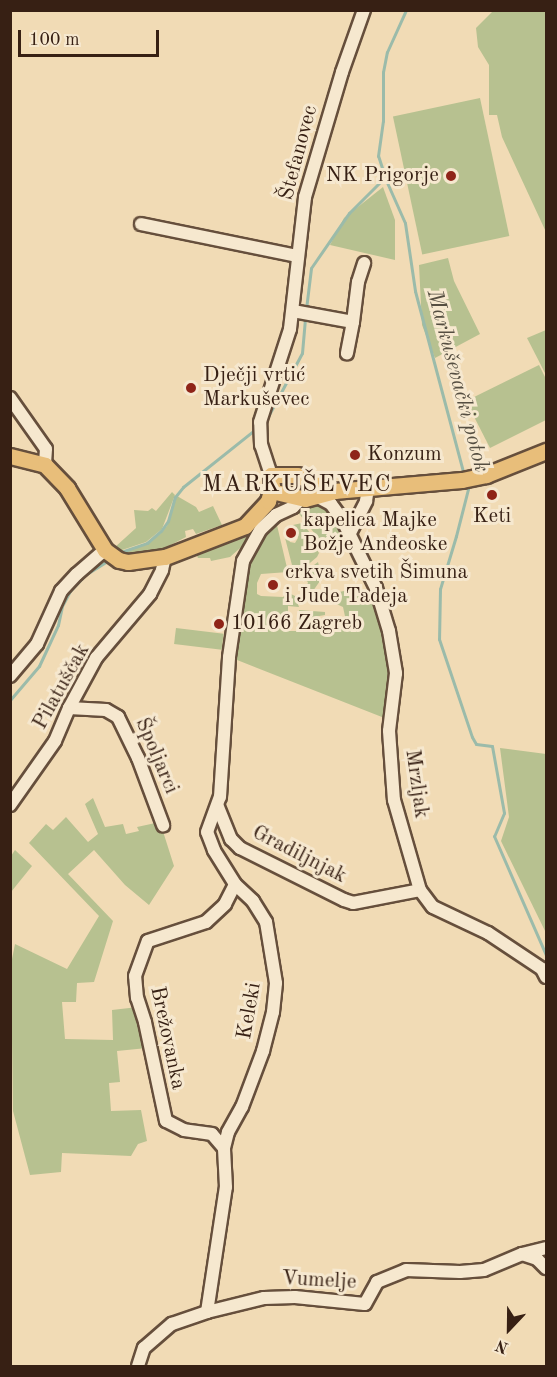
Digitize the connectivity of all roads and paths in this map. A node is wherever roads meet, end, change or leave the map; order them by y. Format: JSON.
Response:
{"nodes":[{"id":1,"x":364,"y":10,"type":"edge"},
{"id":2,"x":141,"y":224,"type":"dead end"},
{"id":3,"x":297,"y":256,"type":"junction"},
{"id":4,"x":364,"y":263,"type":"dead end"},
{"id":5,"x":301,"y":313,"type":"junction"},
{"id":6,"x":352,"y":322,"type":"junction"},
{"id":7,"x":347,"y":353,"type":"dead end"},
{"id":8,"x":10,"y":398,"type":"edge"},
{"id":9,"x":546,"y":451,"type":"edge"},
{"id":10,"x":10,"y":456,"type":"edge"},
{"id":11,"x":45,"y":465,"type":"junction"},
{"id":12,"x":271,"y":475,"type":"junction"},
{"id":13,"x":311,"y":480,"type":"junction"},
{"id":14,"x":368,"y":488,"type":"junction"},
{"id":15,"x":272,"y":491,"type":"junction"},
{"id":16,"x":334,"y":491,"type":"junction"},
{"id":17,"x":308,"y":498,"type":"junction"},
{"id":18,"x":349,"y":535,"type":"junction"},
{"id":19,"x":111,"y":555,"type":"junction"},
{"id":20,"x":165,"y":557,"type":"junction"},
{"id":21,"x":10,"y":676,"type":"edge"},
{"id":22,"x":69,"y":708,"type":"junction"},
{"id":23,"x":10,"y":805,"type":"edge"},
{"id":24,"x":218,"y":807,"type":"junction"},
{"id":25,"x":163,"y":825,"type":"dead end"},
{"id":26,"x":235,"y":884,"type":"junction"},
{"id":27,"x":420,"y":890,"type":"junction"},
{"id":28,"x":546,"y":977,"type":"edge"},
{"id":29,"x":224,"y":1148,"type":"junction"},
{"id":30,"x":546,"y":1248,"type":"edge"},
{"id":31,"x":522,"y":1254,"type":"junction"},
{"id":32,"x":546,"y":1268,"type":"edge"},
{"id":33,"x":207,"y":1312,"type":"junction"},
{"id":34,"x":138,"y":1366,"type":"edge"}],
"edges":[{"from":1,"to":3,"type":"street","name":"Štefanovec"},
{"from":2,"to":3,"type":"street"},
{"from":3,"to":5,"type":"street","name":"Štefanovec"},
{"from":4,"to":6,"type":"street"},
{"from":5,"to":6,"type":"street"},
{"from":5,"to":12,"type":"street","name":"Štefanovec"},
{"from":6,"to":7,"type":"street"},
{"from":8,"to":11,"type":"street"},
{"from":9,"to":14,"type":"main road"},
{"from":10,"to":11,"type":"main road"},
{"from":11,"to":19,"type":"main road"},
{"from":12,"to":13,"type":"main road"},
{"from":12,"to":15,"type":"main road"},
{"from":13,"to":16,"type":"main road"},
{"from":13,"to":17,"type":"main road"},
{"from":14,"to":16,"type":"main road"},
{"from":14,"to":18,"type":"street"},
{"from":15,"to":17,"type":"main road"},
{"from":15,"to":20,"type":"main road"},
{"from":16,"to":17,"type":"main road"},
{"from":17,"to":18,"type":"street","name":"Mrzljak"},
{"from":17,"to":24,"type":"street"},
{"from":18,"to":27,"type":"street","name":"Mrzljak"},
{"from":19,"to":20,"type":"main road"},
{"from":19,"to":21,"type":"street"},
{"from":20,"to":22,"type":"street","name":"Pilatuščak"},
{"from":22,"to":23,"type":"street","name":"Pilatuščak"},
{"from":22,"to":25,"type":"street","name":"Špoljarci"},
{"from":24,"to":26,"type":"street"},
{"from":24,"to":27,"type":"street","name":"Gradiljnjak"},
{"from":26,"to":29,"type":"street","name":"Keleki"},
{"from":26,"to":29,"type":"street","name":"Brežovanka"},
{"from":27,"to":28,"type":"street","name":"Mrzljak"},
{"from":29,"to":33,"type":"street"},
{"from":30,"to":31,"type":"street","name":"Vumelje"},
{"from":31,"to":32,"type":"street"},
{"from":31,"to":33,"type":"street","name":"Vumelje"},
{"from":33,"to":34,"type":"street"}]}
